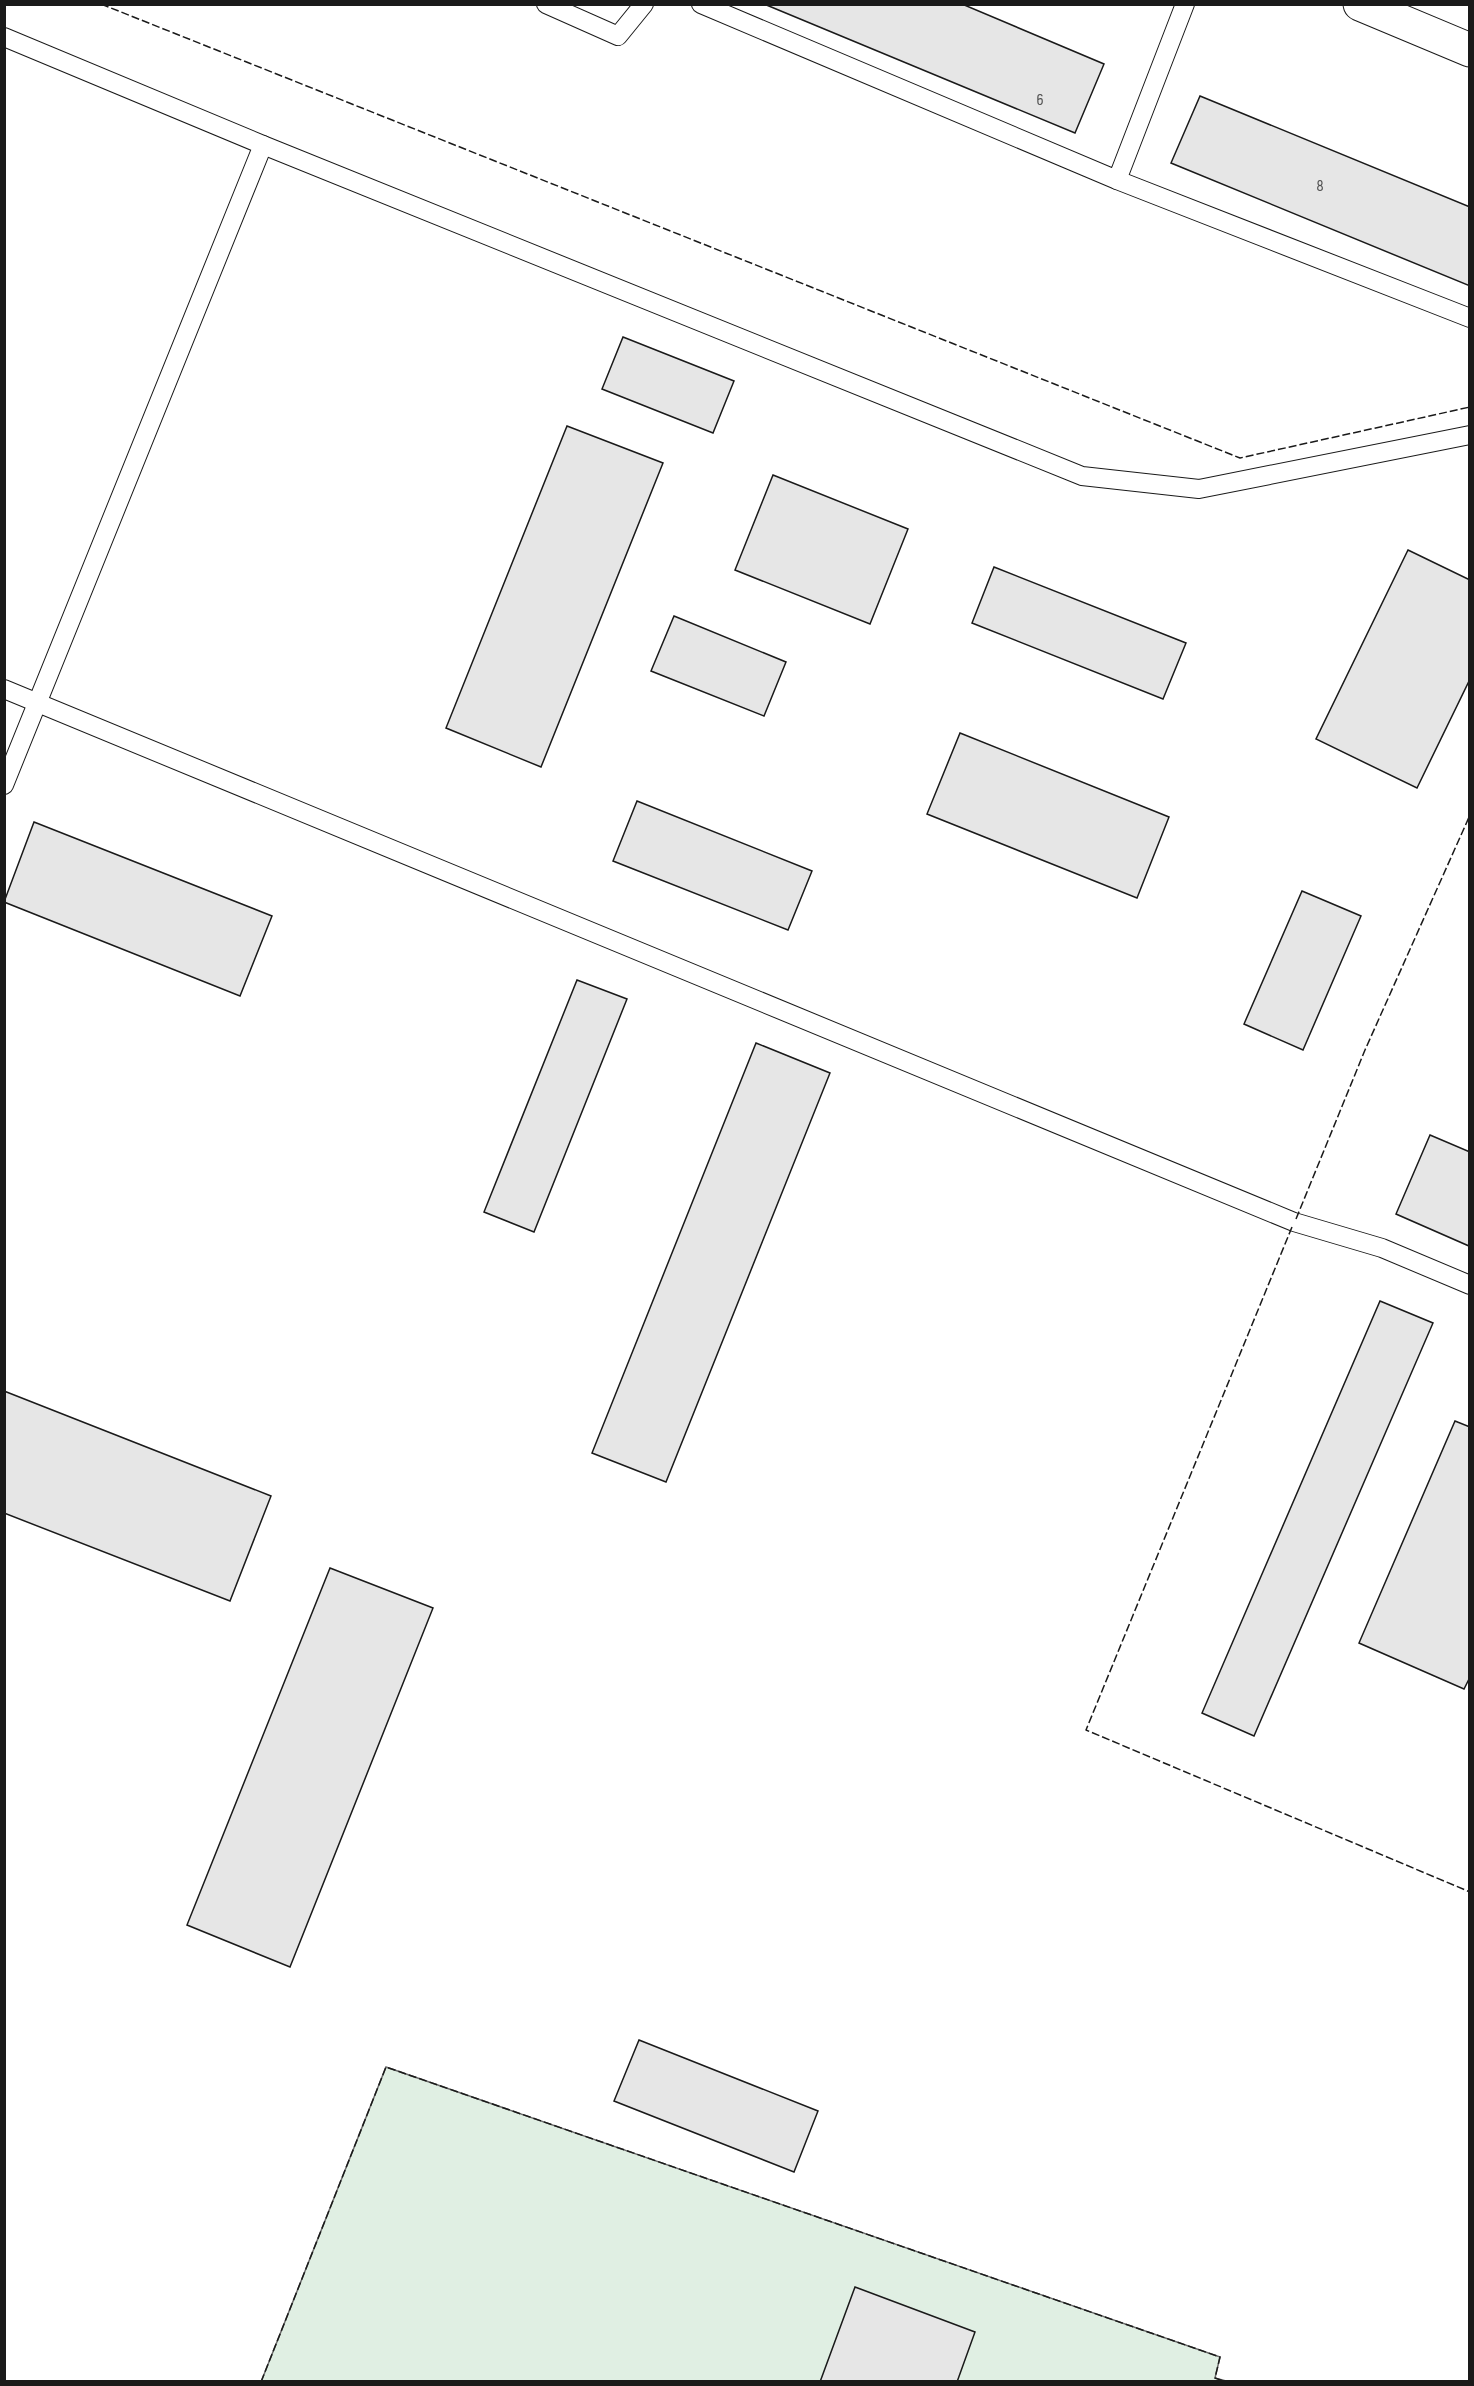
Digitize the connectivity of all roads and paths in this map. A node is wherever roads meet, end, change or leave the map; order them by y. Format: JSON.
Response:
{"nodes":[{"id":1,"x":546,"y":4,"type":"edge"},
{"id":2,"x":645,"y":4,"type":"edge"},
{"id":3,"x":701,"y":4,"type":"edge"},
{"id":4,"x":1185,"y":4,"type":"edge"},
{"id":5,"x":1360,"y":4,"type":"edge"},
{"id":6,"x":4,"y":37,"type":"edge"},
{"id":7,"x":1470,"y":50,"type":"edge"},
{"id":8,"x":263,"y":145,"type":"junction"},
{"id":9,"x":1117,"y":180,"type":"junction"},
{"id":10,"x":1470,"y":318,"type":"edge"},
{"id":11,"x":1470,"y":435,"type":"edge"},
{"id":12,"x":4,"y":690,"type":"edge"},
{"id":13,"x":36,"y":702,"type":"junction"},
{"id":14,"x":4,"y":785,"type":"edge"},
{"id":15,"x":1470,"y":1285,"type":"edge"}],
"edges":[{"from":1,"to":2,"type":"lane"},
{"from":3,"to":9,"type":"lane"},
{"from":4,"to":9,"type":"lane"},
{"from":5,"to":7,"type":"street"},
{"from":6,"to":8,"type":"lane"},
{"from":8,"to":11,"type":"lane"},
{"from":8,"to":13,"type":"lane"},
{"from":9,"to":10,"type":"lane"},
{"from":12,"to":13,"type":"lane"},
{"from":13,"to":14,"type":"lane"},
{"from":13,"to":15,"type":"lane"}]}
